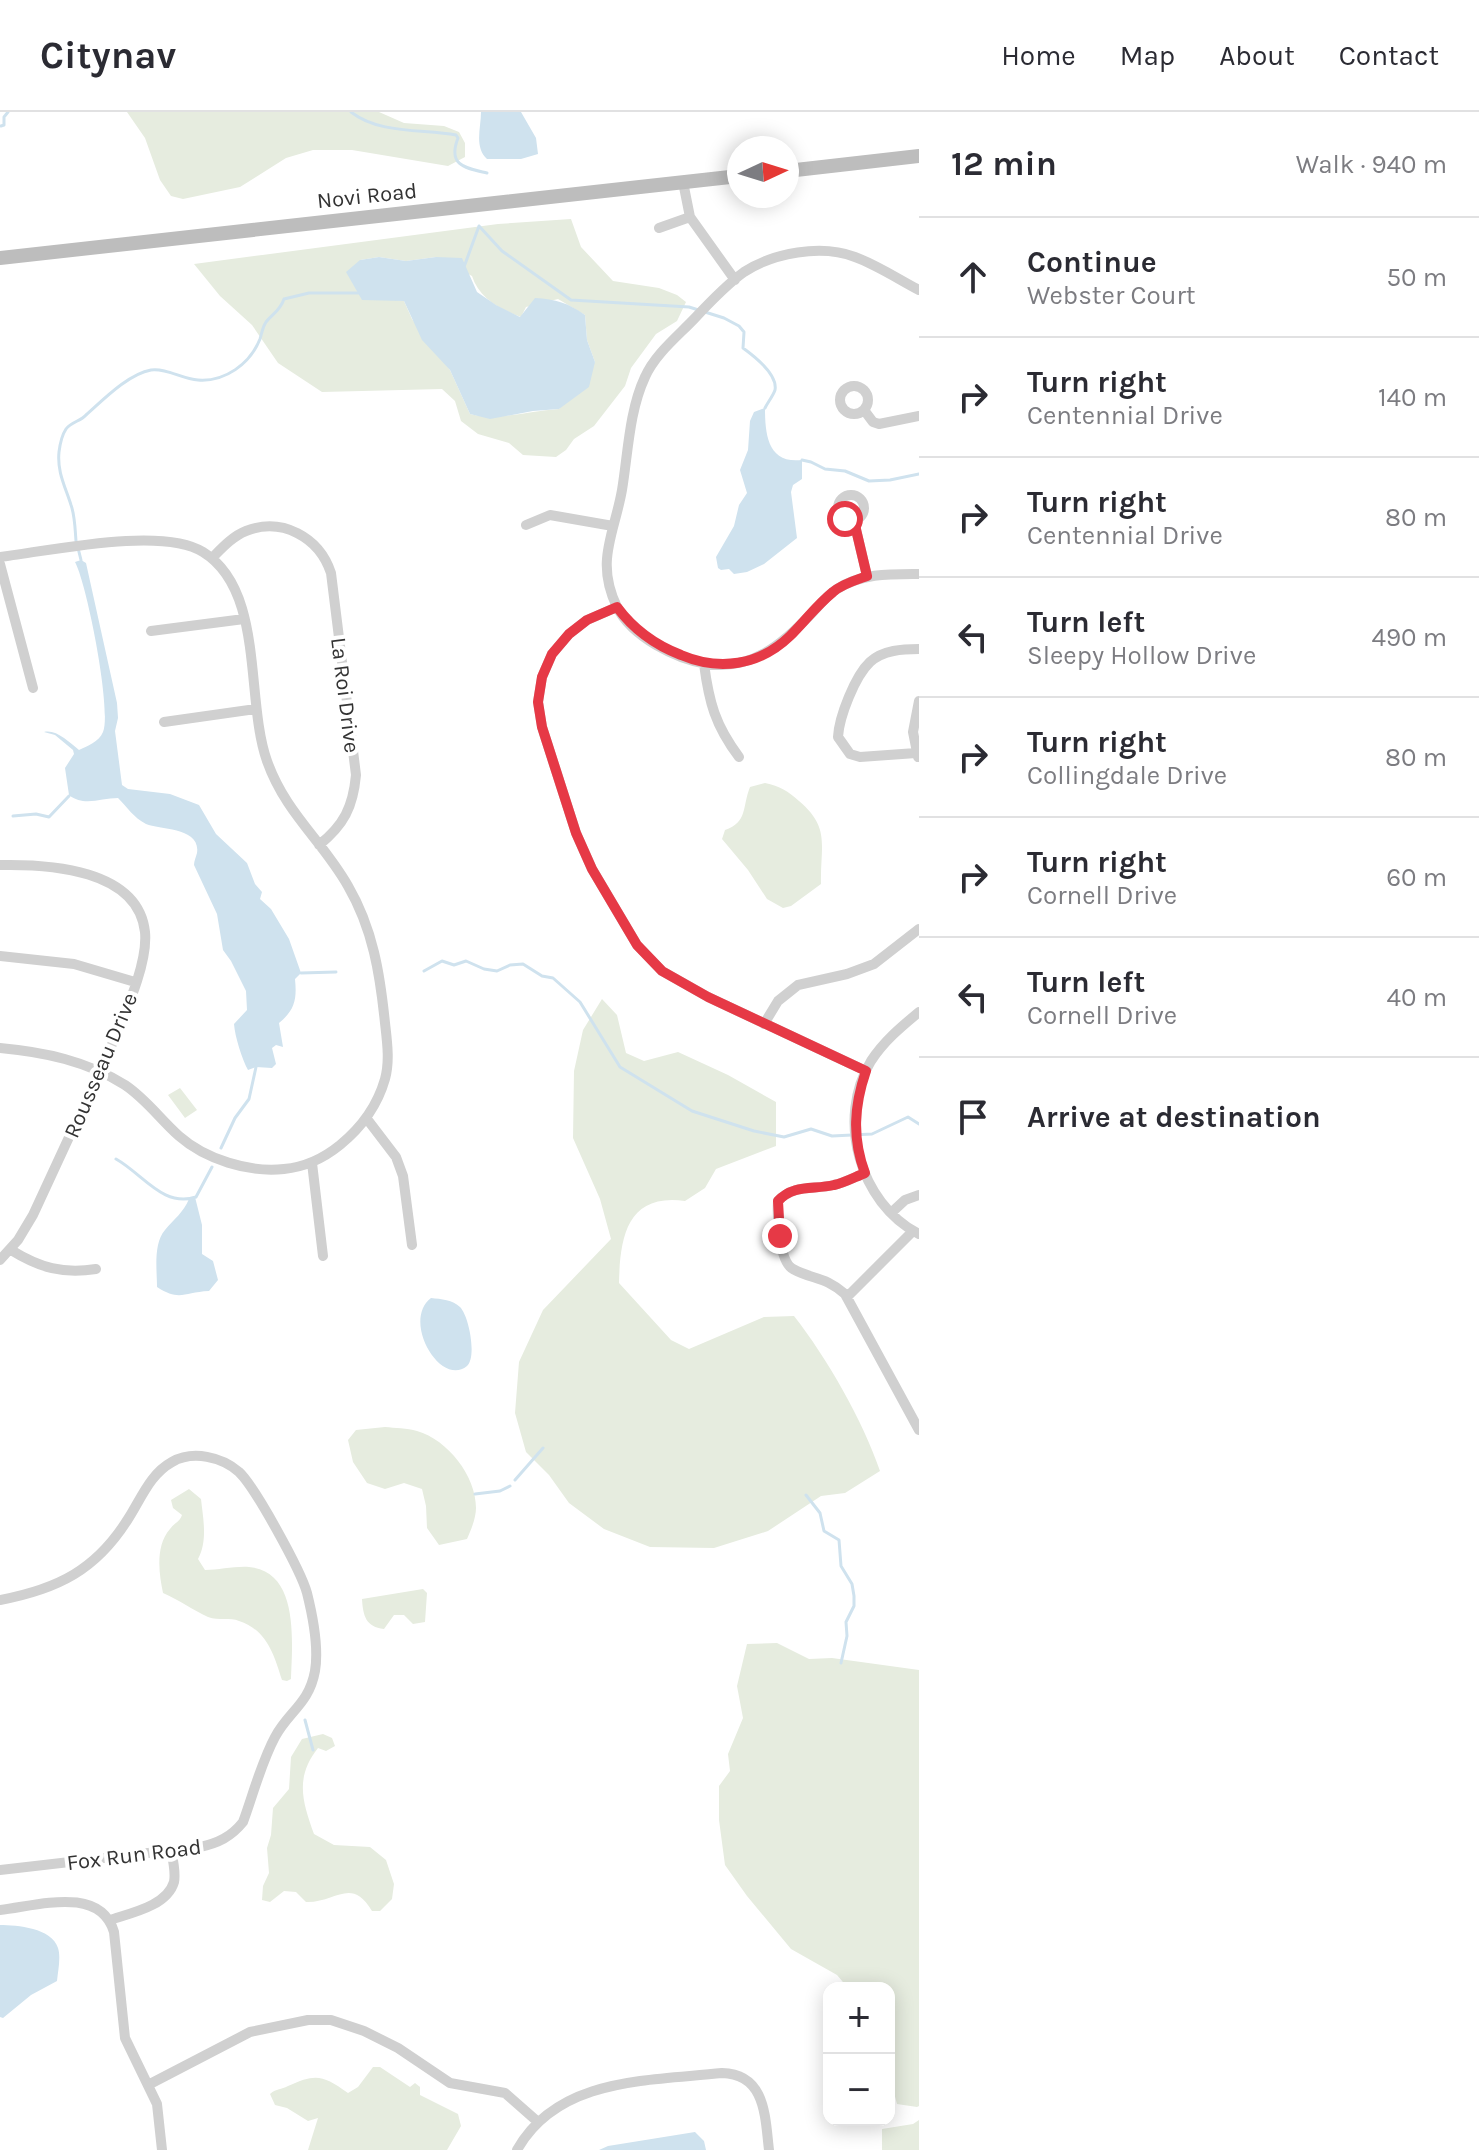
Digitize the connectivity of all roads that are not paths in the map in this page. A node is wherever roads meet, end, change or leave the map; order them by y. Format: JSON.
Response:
{"nodes":[{"id":1,"x":919,"y":156,"type":"edge"},
{"id":2,"x":799,"y":170,"type":"edge"},
{"id":3,"x":727,"y":177,"type":"edge"},
{"id":4,"x":683,"y":182,"type":"junction"},
{"id":5,"x":690,"y":217,"type":"junction"},
{"id":6,"x":659,"y":228,"type":"dead end"},
{"id":7,"x":0,"y":258,"type":"edge"},
{"id":8,"x":735,"y":280,"type":"junction"},
{"id":9,"x":919,"y":290,"type":"edge"},
{"id":10,"x":864,"y":410,"type":"dead end"},
{"id":11,"x":919,"y":416,"type":"edge"},
{"id":12,"x":854,"y":521,"type":"dead end"},
{"id":13,"x":526,"y":525,"type":"dead end"},
{"id":14,"x":613,"y":526,"type":"junction"},
{"id":15,"x":318,"y":528,"type":"dead end"},
{"id":16,"x":309,"y":539,"type":"junction"},
{"id":17,"x":0,"y":557,"type":"edge"},
{"id":18,"x":212,"y":558,"type":"junction"},
{"id":19,"x":0,"y":564,"type":"edge"},
{"id":20,"x":919,"y":574,"type":"edge"},
{"id":21,"x":867,"y":576,"type":"junction"},
{"id":22,"x":617,"y":607,"type":"junction"},
{"id":23,"x":244,"y":619,"type":"junction"},
{"id":24,"x":151,"y":631,"type":"dead end"},
{"id":25,"x":919,"y":649,"type":"edge"},
{"id":26,"x":704,"y":664,"type":"junction"},
{"id":27,"x":33,"y":688,"type":"dead end"},
{"id":28,"x":919,"y":701,"type":"edge"},
{"id":29,"x":256,"y":709,"type":"junction"},
{"id":30,"x":164,"y":722,"type":"dead end"},
{"id":31,"x":918,"y":756,"type":"edge"},
{"id":32,"x":739,"y":757,"type":"dead end"},
{"id":33,"x":319,"y":845,"type":"junction"},
{"id":34,"x":0,"y":865,"type":"edge"},
{"id":35,"x":919,"y":929,"type":"edge"},
{"id":36,"x":0,"y":956,"type":"edge"},
{"id":37,"x":135,"y":982,"type":"junction"},
{"id":38,"x":919,"y":1012,"type":"edge"},
{"id":39,"x":764,"y":1024,"type":"junction"},
{"id":40,"x":0,"y":1048,"type":"edge"},
{"id":41,"x":100,"y":1071,"type":"junction"},
{"id":42,"x":866,"y":1071,"type":"junction"},
{"id":43,"x":367,"y":1119,"type":"junction"},
{"id":44,"x":312,"y":1163,"type":"junction"},
{"id":45,"x":865,"y":1173,"type":"junction"},
{"id":46,"x":919,"y":1195,"type":"edge"},
{"id":47,"x":891,"y":1213,"type":"junction"},
{"id":48,"x":916,"y":1232,"type":"edge"},
{"id":49,"x":412,"y":1245,"type":"dead end"},
{"id":50,"x":11,"y":1250,"type":"junction"},
{"id":51,"x":323,"y":1256,"type":"dead end"},
{"id":52,"x":0,"y":1260,"type":"edge"},
{"id":53,"x":96,"y":1269,"type":"dead end"},
{"id":54,"x":847,"y":1297,"type":"junction"},
{"id":55,"x":919,"y":1430,"type":"edge"},
{"id":56,"x":0,"y":1600,"type":"edge"},
{"id":57,"x":171,"y":1850,"type":"junction"},
{"id":58,"x":0,"y":1870,"type":"edge"},
{"id":59,"x":0,"y":1910,"type":"edge"},
{"id":60,"x":110,"y":1920,"type":"junction"},
{"id":61,"x":148,"y":2085,"type":"junction"},
{"id":62,"x":538,"y":2122,"type":"junction"},
{"id":63,"x":162,"y":2150,"type":"edge"},
{"id":64,"x":517,"y":2150,"type":"edge"},
{"id":65,"x":769,"y":2150,"type":"edge"}],
"edges":[{"from":1,"to":2,"type":"main road"},
{"from":3,"to":4,"type":"main road","name":"Novi Road"},
{"from":4,"to":5,"type":"street"},
{"from":4,"to":7,"type":"main road","name":"Novi Road"},
{"from":5,"to":6,"type":"street"},
{"from":5,"to":8,"type":"street"},
{"from":8,"to":9,"type":"street"},
{"from":8,"to":14,"type":"street"},
{"from":10,"to":11,"type":"street"},
{"from":12,"to":21,"type":"street"},
{"from":13,"to":14,"type":"street"},
{"from":14,"to":22,"type":"street"},
{"from":15,"to":16,"type":"street"},
{"from":16,"to":18,"type":"street"},
{"from":16,"to":33,"type":"street","name":"La Roi Drive"},
{"from":17,"to":18,"type":"street"},
{"from":18,"to":23,"type":"street"},
{"from":19,"to":27,"type":"street"},
{"from":20,"to":21,"type":"street"},
{"from":21,"to":26,"type":"street"},
{"from":22,"to":26,"type":"street"},
{"from":22,"to":39,"type":"street"},
{"from":23,"to":24,"type":"street"},
{"from":23,"to":29,"type":"street"},
{"from":25,"to":31,"type":"street"},
{"from":26,"to":32,"type":"street"},
{"from":28,"to":31,"type":"street"},
{"from":29,"to":30,"type":"street"},
{"from":29,"to":33,"type":"street"},
{"from":33,"to":43,"type":"street"},
{"from":34,"to":37,"type":"street","name":"Rousseau Drive"},
{"from":35,"to":39,"type":"street"},
{"from":36,"to":37,"type":"street"},
{"from":37,"to":41,"type":"street","name":"Rousseau Drive"},
{"from":38,"to":42,"type":"street"},
{"from":39,"to":42,"type":"street"},
{"from":40,"to":41,"type":"street"},
{"from":41,"to":44,"type":"street"},
{"from":41,"to":50,"type":"street","name":"Rousseau Drive"},
{"from":42,"to":45,"type":"street"},
{"from":43,"to":44,"type":"street"},
{"from":43,"to":49,"type":"street"},
{"from":44,"to":51,"type":"street"},
{"from":45,"to":47,"type":"street"},
{"from":45,"to":54,"type":"street"},
{"from":46,"to":47,"type":"street"},
{"from":47,"to":48,"type":"street"},
{"from":48,"to":54,"type":"street"},
{"from":50,"to":52,"type":"street","name":"Rousseau Drive"},
{"from":50,"to":53,"type":"street"},
{"from":54,"to":55,"type":"street"},
{"from":56,"to":57,"type":"street","name":"Fox Run Road"},
{"from":57,"to":58,"type":"street","name":"Fox Run Road"},
{"from":57,"to":60,"type":"street"},
{"from":59,"to":60,"type":"street"},
{"from":60,"to":61,"type":"street"},
{"from":61,"to":62,"type":"street"},
{"from":61,"to":63,"type":"street"},
{"from":62,"to":64,"type":"street"},
{"from":62,"to":65,"type":"street"}]}
